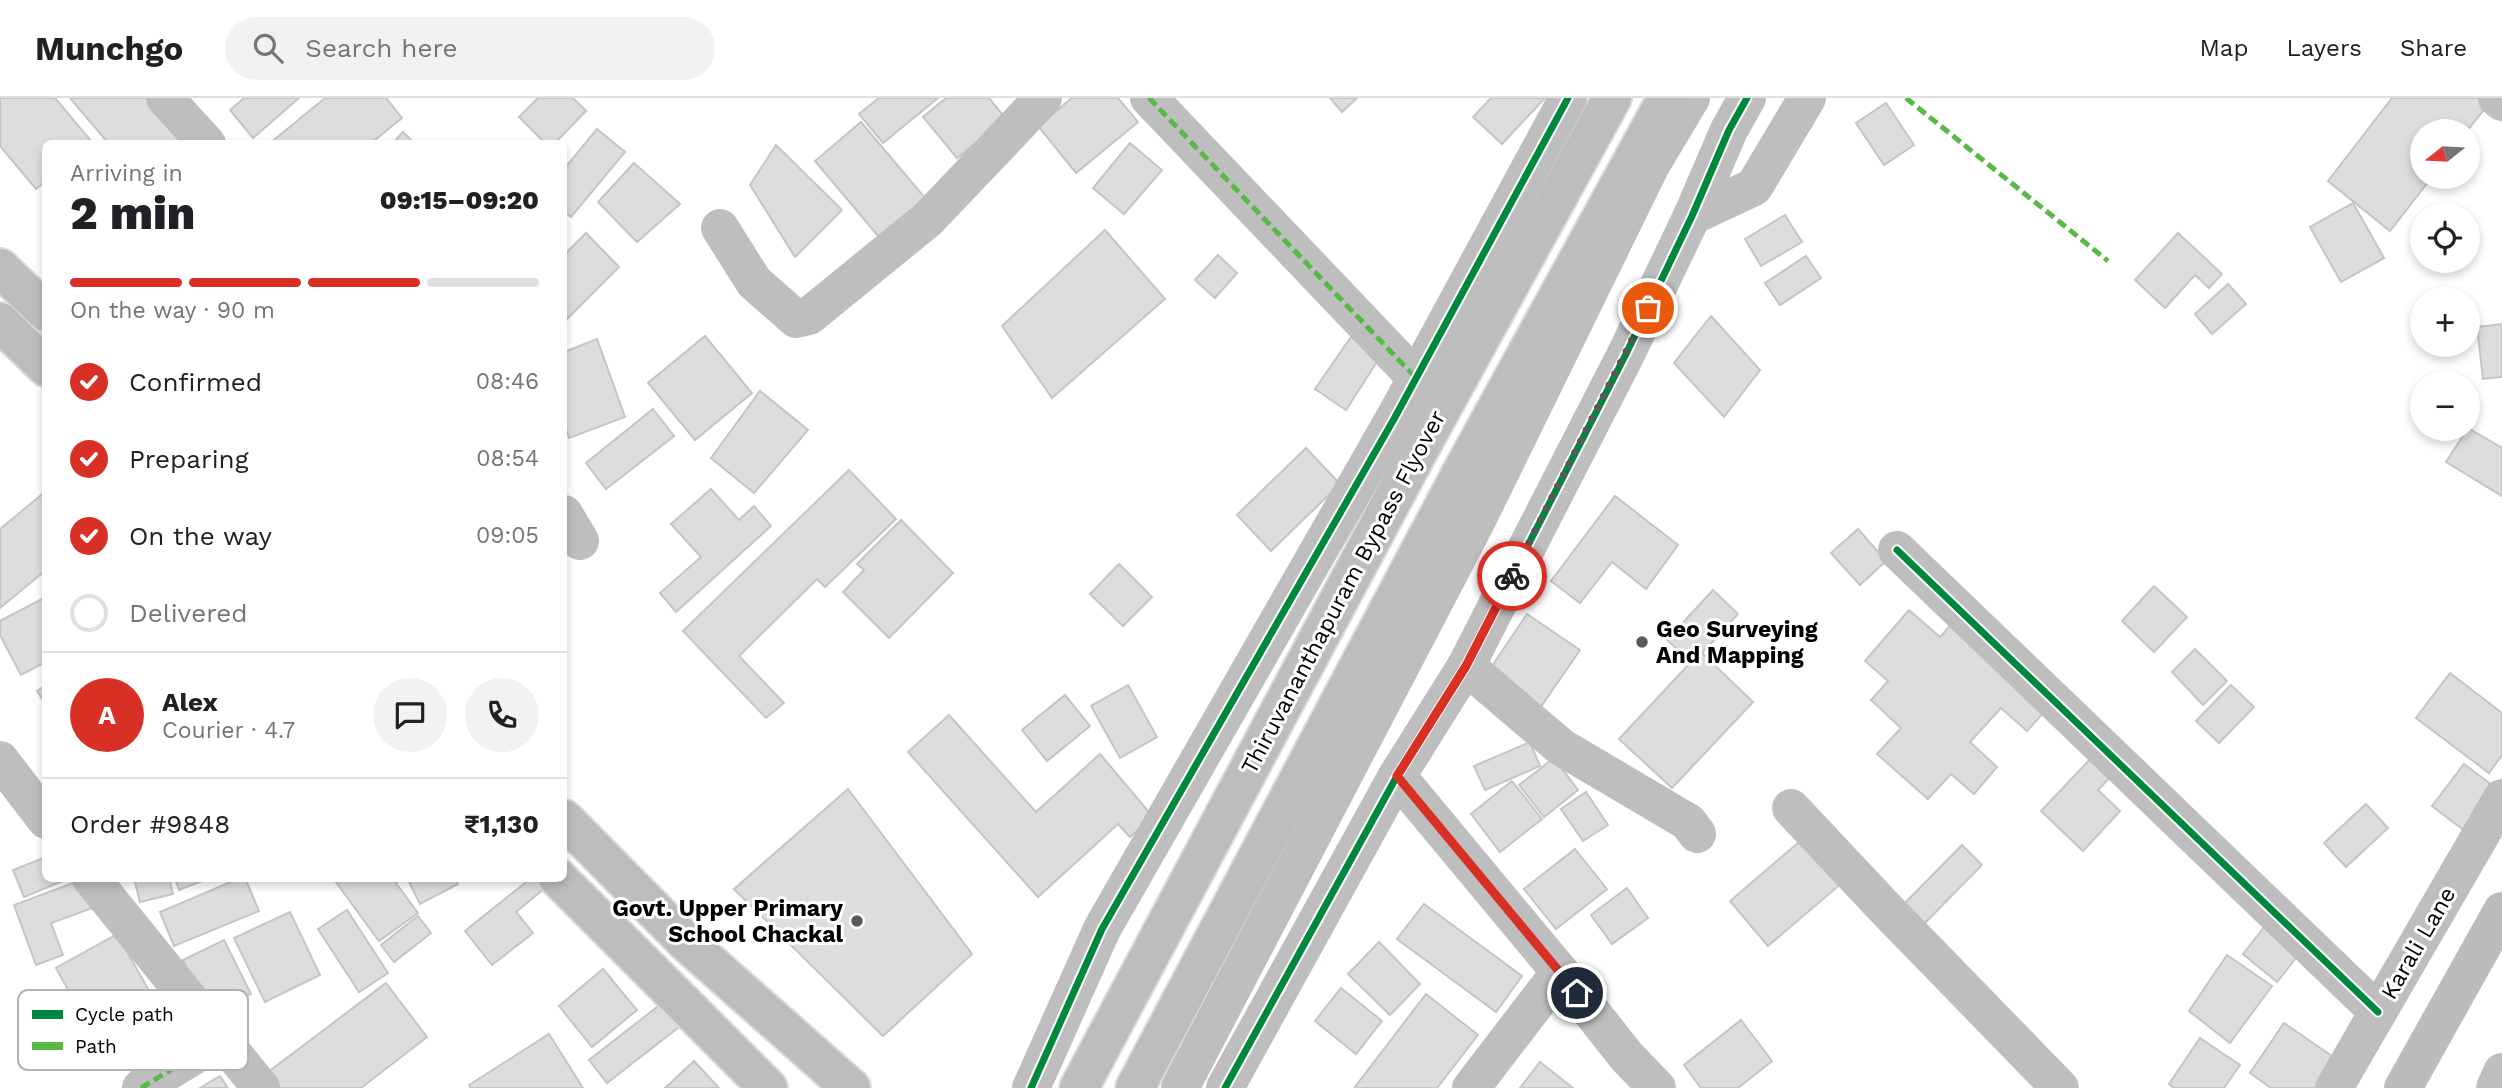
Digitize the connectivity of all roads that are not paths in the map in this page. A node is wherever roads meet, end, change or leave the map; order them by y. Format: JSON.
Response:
{"nodes":[{"id":1,"x":165,"y":98,"type":"edge"},
{"id":2,"x":1043,"y":98,"type":"edge"},
{"id":3,"x":1149,"y":98,"type":"edge"},
{"id":4,"x":1568,"y":98,"type":"edge"},
{"id":5,"x":1612,"y":98,"type":"edge"},
{"id":6,"x":1667,"y":98,"type":"edge"},
{"id":7,"x":1691,"y":98,"type":"edge"},
{"id":8,"x":1747,"y":98,"type":"edge"},
{"id":9,"x":1807,"y":98,"type":"edge"},
{"id":10,"x":2497,"y":98,"type":"edge"},
{"id":11,"x":2502,"y":102,"type":"edge"},
{"id":12,"x":203,"y":140,"type":"edge"},
{"id":13,"x":1692,"y":216,"type":"junction"},
{"id":14,"x":720,"y":228,"type":"dead end"},
{"id":15,"x":0,"y":268,"type":"edge"},
{"id":16,"x":42,"y":308,"type":"edge"},
{"id":17,"x":0,"y":322,"type":"edge"},
{"id":18,"x":42,"y":363,"type":"edge"},
{"id":19,"x":1416,"y":378,"type":"junction"},
{"id":20,"x":1897,"y":550,"type":"dead end"},
{"id":21,"x":1466,"y":666,"type":"junction"},
{"id":22,"x":3,"y":769,"type":"edge"},
{"id":23,"x":1397,"y":776,"type":"junction"},
{"id":24,"x":2502,"y":798,"type":"edge"},
{"id":25,"x":1791,"y":808,"type":"dead end"},
{"id":26,"x":42,"y":815,"type":"edge"},
{"id":27,"x":567,"y":822,"type":"edge"},
{"id":28,"x":1697,"y":834,"type":"dead end"},
{"id":29,"x":94,"y":882,"type":"edge"},
{"id":30,"x":562,"y":882,"type":"edge"},
{"id":31,"x":1560,"y":972,"type":"junction"},
{"id":32,"x":181,"y":990,"type":"edge"},
{"id":33,"x":2378,"y":1012,"type":"junction"},
{"id":34,"x":170,"y":1070,"type":"edge"},
{"id":35,"x":246,"y":1070,"type":"edge"},
{"id":36,"x":2502,"y":1072,"type":"edge"},
{"id":37,"x":141,"y":1088,"type":"edge"},
{"id":38,"x":261,"y":1088,"type":"edge"},
{"id":39,"x":768,"y":1088,"type":"edge"},
{"id":40,"x":851,"y":1088,"type":"edge"},
{"id":41,"x":1031,"y":1088,"type":"edge"},
{"id":42,"x":1079,"y":1088,"type":"edge"},
{"id":43,"x":1135,"y":1088,"type":"edge"},
{"id":44,"x":1181,"y":1088,"type":"edge"},
{"id":45,"x":1225,"y":1088,"type":"edge"},
{"id":46,"x":1471,"y":1088,"type":"edge"},
{"id":47,"x":1657,"y":1088,"type":"edge"},
{"id":48,"x":2060,"y":1088,"type":"edge"},
{"id":49,"x":2333,"y":1088,"type":"edge"},
{"id":50,"x":2495,"y":1088,"type":"edge"}],
"edges":[{"from":1,"to":12,"type":"street"},
{"from":2,"to":14,"type":"street"},
{"from":3,"to":19,"type":"street"},
{"from":4,"to":19,"type":"street"},
{"from":5,"to":42,"type":"main road","name":"Thiruvananthapuram Bypass Flyover"},
{"from":6,"to":43,"type":"main road"},
{"from":7,"to":44,"type":"street"},
{"from":8,"to":13,"type":"street"},
{"from":9,"to":13,"type":"street"},
{"from":10,"to":11,"type":"street"},
{"from":13,"to":21,"type":"street"},
{"from":15,"to":16,"type":"main road"},
{"from":17,"to":18,"type":"main road"},
{"from":19,"to":41,"type":"street"},
{"from":20,"to":33,"type":"street"},
{"from":21,"to":23,"type":"street"},
{"from":21,"to":28,"type":"street"},
{"from":22,"to":26,"type":"street"},
{"from":23,"to":31,"type":"street"},
{"from":23,"to":45,"type":"street"},
{"from":24,"to":33,"type":"street","name":"Karali Lane"},
{"from":25,"to":48,"type":"street"},
{"from":27,"to":40,"type":"main road"},
{"from":29,"to":32,"type":"street"},
{"from":30,"to":39,"type":"main road"},
{"from":31,"to":46,"type":"street"},
{"from":31,"to":47,"type":"street"},
{"from":33,"to":49,"type":"street","name":"Karali Lane"},
{"from":34,"to":37,"type":"street"},
{"from":35,"to":38,"type":"street"},
{"from":36,"to":50,"type":"street"}]}
